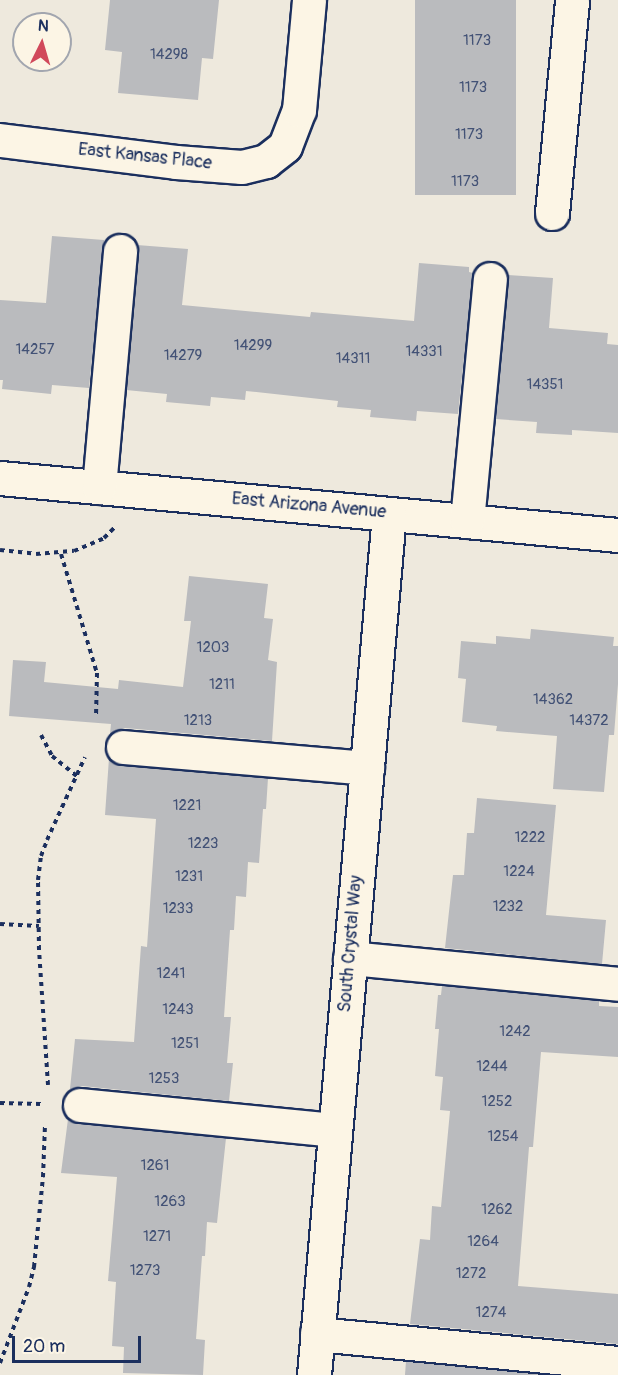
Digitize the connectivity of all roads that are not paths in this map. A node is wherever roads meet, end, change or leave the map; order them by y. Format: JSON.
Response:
{"nodes":[{"id":1,"x":309,"y":0,"type":"edge"},
{"id":2,"x":572,"y":0,"type":"edge"},
{"id":3,"x":0,"y":140,"type":"edge"},
{"id":4,"x":552,"y":213,"type":"dead end"},
{"id":5,"x":120,"y":251,"type":"dead end"},
{"id":6,"x":490,"y":279,"type":"dead end"},
{"id":7,"x":0,"y":478,"type":"edge"},
{"id":8,"x":99,"y":487,"type":"junction"},
{"id":9,"x":389,"y":514,"type":"junction"},
{"id":10,"x":467,"y":521,"type":"junction"},
{"id":11,"x":618,"y":535,"type":"edge"},
{"id":12,"x":123,"y":747,"type":"dead end"},
{"id":13,"x":367,"y":768,"type":"junction"},
{"id":14,"x":350,"y":958,"type":"junction"},
{"id":15,"x":618,"y":984,"type":"edge"},
{"id":16,"x":80,"y":1105,"type":"dead end"},
{"id":17,"x":335,"y":1130,"type":"junction"},
{"id":18,"x":317,"y":1334,"type":"junction"},
{"id":19,"x":618,"y":1363,"type":"edge"},
{"id":20,"x":314,"y":1375,"type":"edge"}],
"edges":[{"from":1,"to":3,"type":"street","name":"East Kansas Place"},
{"from":2,"to":4,"type":"street"},
{"from":5,"to":8,"type":"street"},
{"from":6,"to":10,"type":"street"},
{"from":7,"to":8,"type":"street","name":"East Arizona Avenue"},
{"from":8,"to":9,"type":"street","name":"East Arizona Avenue"},
{"from":9,"to":10,"type":"street","name":"East Arizona Avenue"},
{"from":9,"to":13,"type":"street","name":"South Crystal Way"},
{"from":10,"to":11,"type":"street","name":"East Arizona Avenue"},
{"from":12,"to":13,"type":"street"},
{"from":13,"to":14,"type":"street","name":"South Crystal Way"},
{"from":14,"to":15,"type":"street"},
{"from":14,"to":17,"type":"street","name":"South Crystal Way"},
{"from":16,"to":17,"type":"street"},
{"from":17,"to":18,"type":"street","name":"South Crystal Way"},
{"from":18,"to":19,"type":"street"},
{"from":18,"to":20,"type":"street","name":"South Crystal Way"}]}
